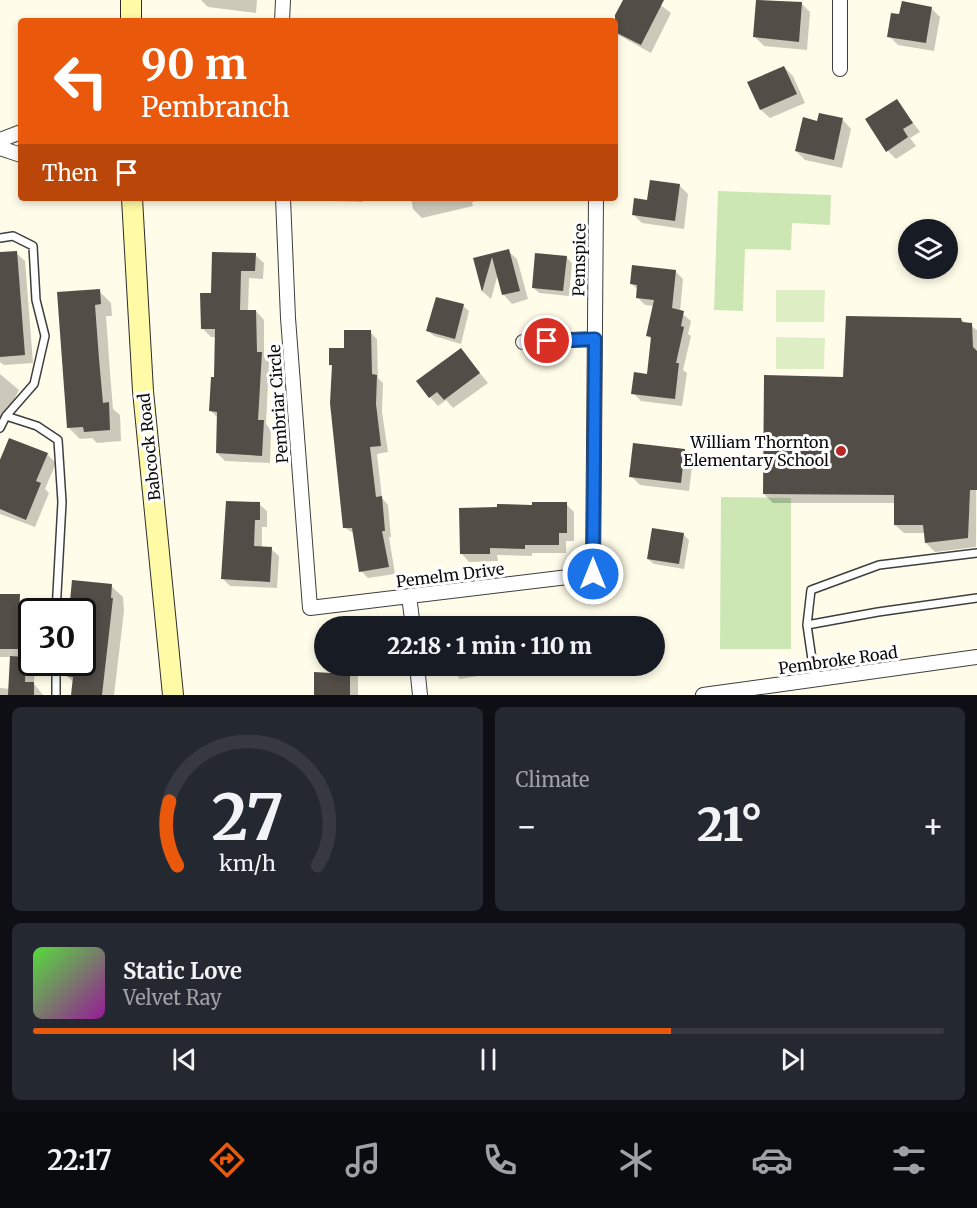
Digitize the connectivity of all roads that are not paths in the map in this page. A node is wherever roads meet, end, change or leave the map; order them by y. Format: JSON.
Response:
{"nodes":[{"id":1,"x":131,"y":0,"type":"edge"},
{"id":2,"x":283,"y":0,"type":"edge"},
{"id":3,"x":840,"y":0,"type":"edge"},
{"id":4,"x":131,"y":18,"type":"edge"},
{"id":5,"x":282,"y":18,"type":"edge"},
{"id":6,"x":840,"y":69,"type":"dead end"},
{"id":7,"x":18,"y":133,"type":"edge"},
{"id":8,"x":0,"y":140,"type":"edge"},
{"id":9,"x":0,"y":148,"type":"edge"},
{"id":10,"x":18,"y":154,"type":"edge"},
{"id":11,"x":132,"y":201,"type":"edge"},
{"id":12,"x":284,"y":201,"type":"edge"},
{"id":13,"x":596,"y":201,"type":"edge"},
{"id":14,"x":0,"y":238,"type":"edge"},
{"id":15,"x":595,"y":339,"type":"junction"},
{"id":16,"x":523,"y":342,"type":"dead end"},
{"id":17,"x":6,"y":416,"type":"junction"},
{"id":18,"x":0,"y":428,"type":"edge"},
{"id":19,"x":977,"y":553,"type":"edge"},
{"id":20,"x":593,"y":574,"type":"joint"},
{"id":21,"x":409,"y":596,"type":"junction"},
{"id":22,"x":57,"y":598,"type":"edge"},
{"id":23,"x":977,"y":598,"type":"edge"},
{"id":24,"x":310,"y":608,"type":"joint"},
{"id":25,"x":412,"y":616,"type":"edge"},
{"id":26,"x":807,"y":625,"type":"junction"},
{"id":27,"x":977,"y":657,"type":"edge"},
{"id":28,"x":56,"y":676,"type":"edge"},
{"id":29,"x":418,"y":676,"type":"edge"},
{"id":30,"x":815,"y":680,"type":"junction"},
{"id":31,"x":56,"y":695,"type":"edge"},
{"id":32,"x":173,"y":695,"type":"edge"},
{"id":33,"x":420,"y":695,"type":"edge"},
{"id":34,"x":703,"y":695,"type":"edge"}],
"edges":[{"from":1,"to":4,"type":"main road"},
{"from":2,"to":5,"type":"street"},
{"from":3,"to":6,"type":"street"},
{"from":7,"to":8,"type":"street"},
{"from":9,"to":10,"type":"street"},
{"from":11,"to":32,"type":"main road","name":"Babcock Road"},
{"from":12,"to":24,"type":"street","name":"Pembriar Circle"},
{"from":13,"to":15,"type":"street","name":"Pemspice"},
{"from":14,"to":17,"type":"lane"},
{"from":15,"to":16,"type":"street"},
{"from":15,"to":20,"type":"street","name":"Pemspice"},
{"from":17,"to":18,"type":"lane"},
{"from":17,"to":22,"type":"lane"},
{"from":19,"to":26,"type":"lane"},
{"from":20,"to":21,"type":"street","name":"Pemelm Drive"},
{"from":21,"to":24,"type":"street","name":"Pemelm Drive"},
{"from":21,"to":25,"type":"street"},
{"from":23,"to":26,"type":"lane"},
{"from":26,"to":30,"type":"lane"},
{"from":27,"to":30,"type":"street","name":"Pembroke Road"},
{"from":28,"to":31,"type":"lane"},
{"from":29,"to":33,"type":"street"},
{"from":30,"to":34,"type":"street","name":"Pembroke Road"}]}
